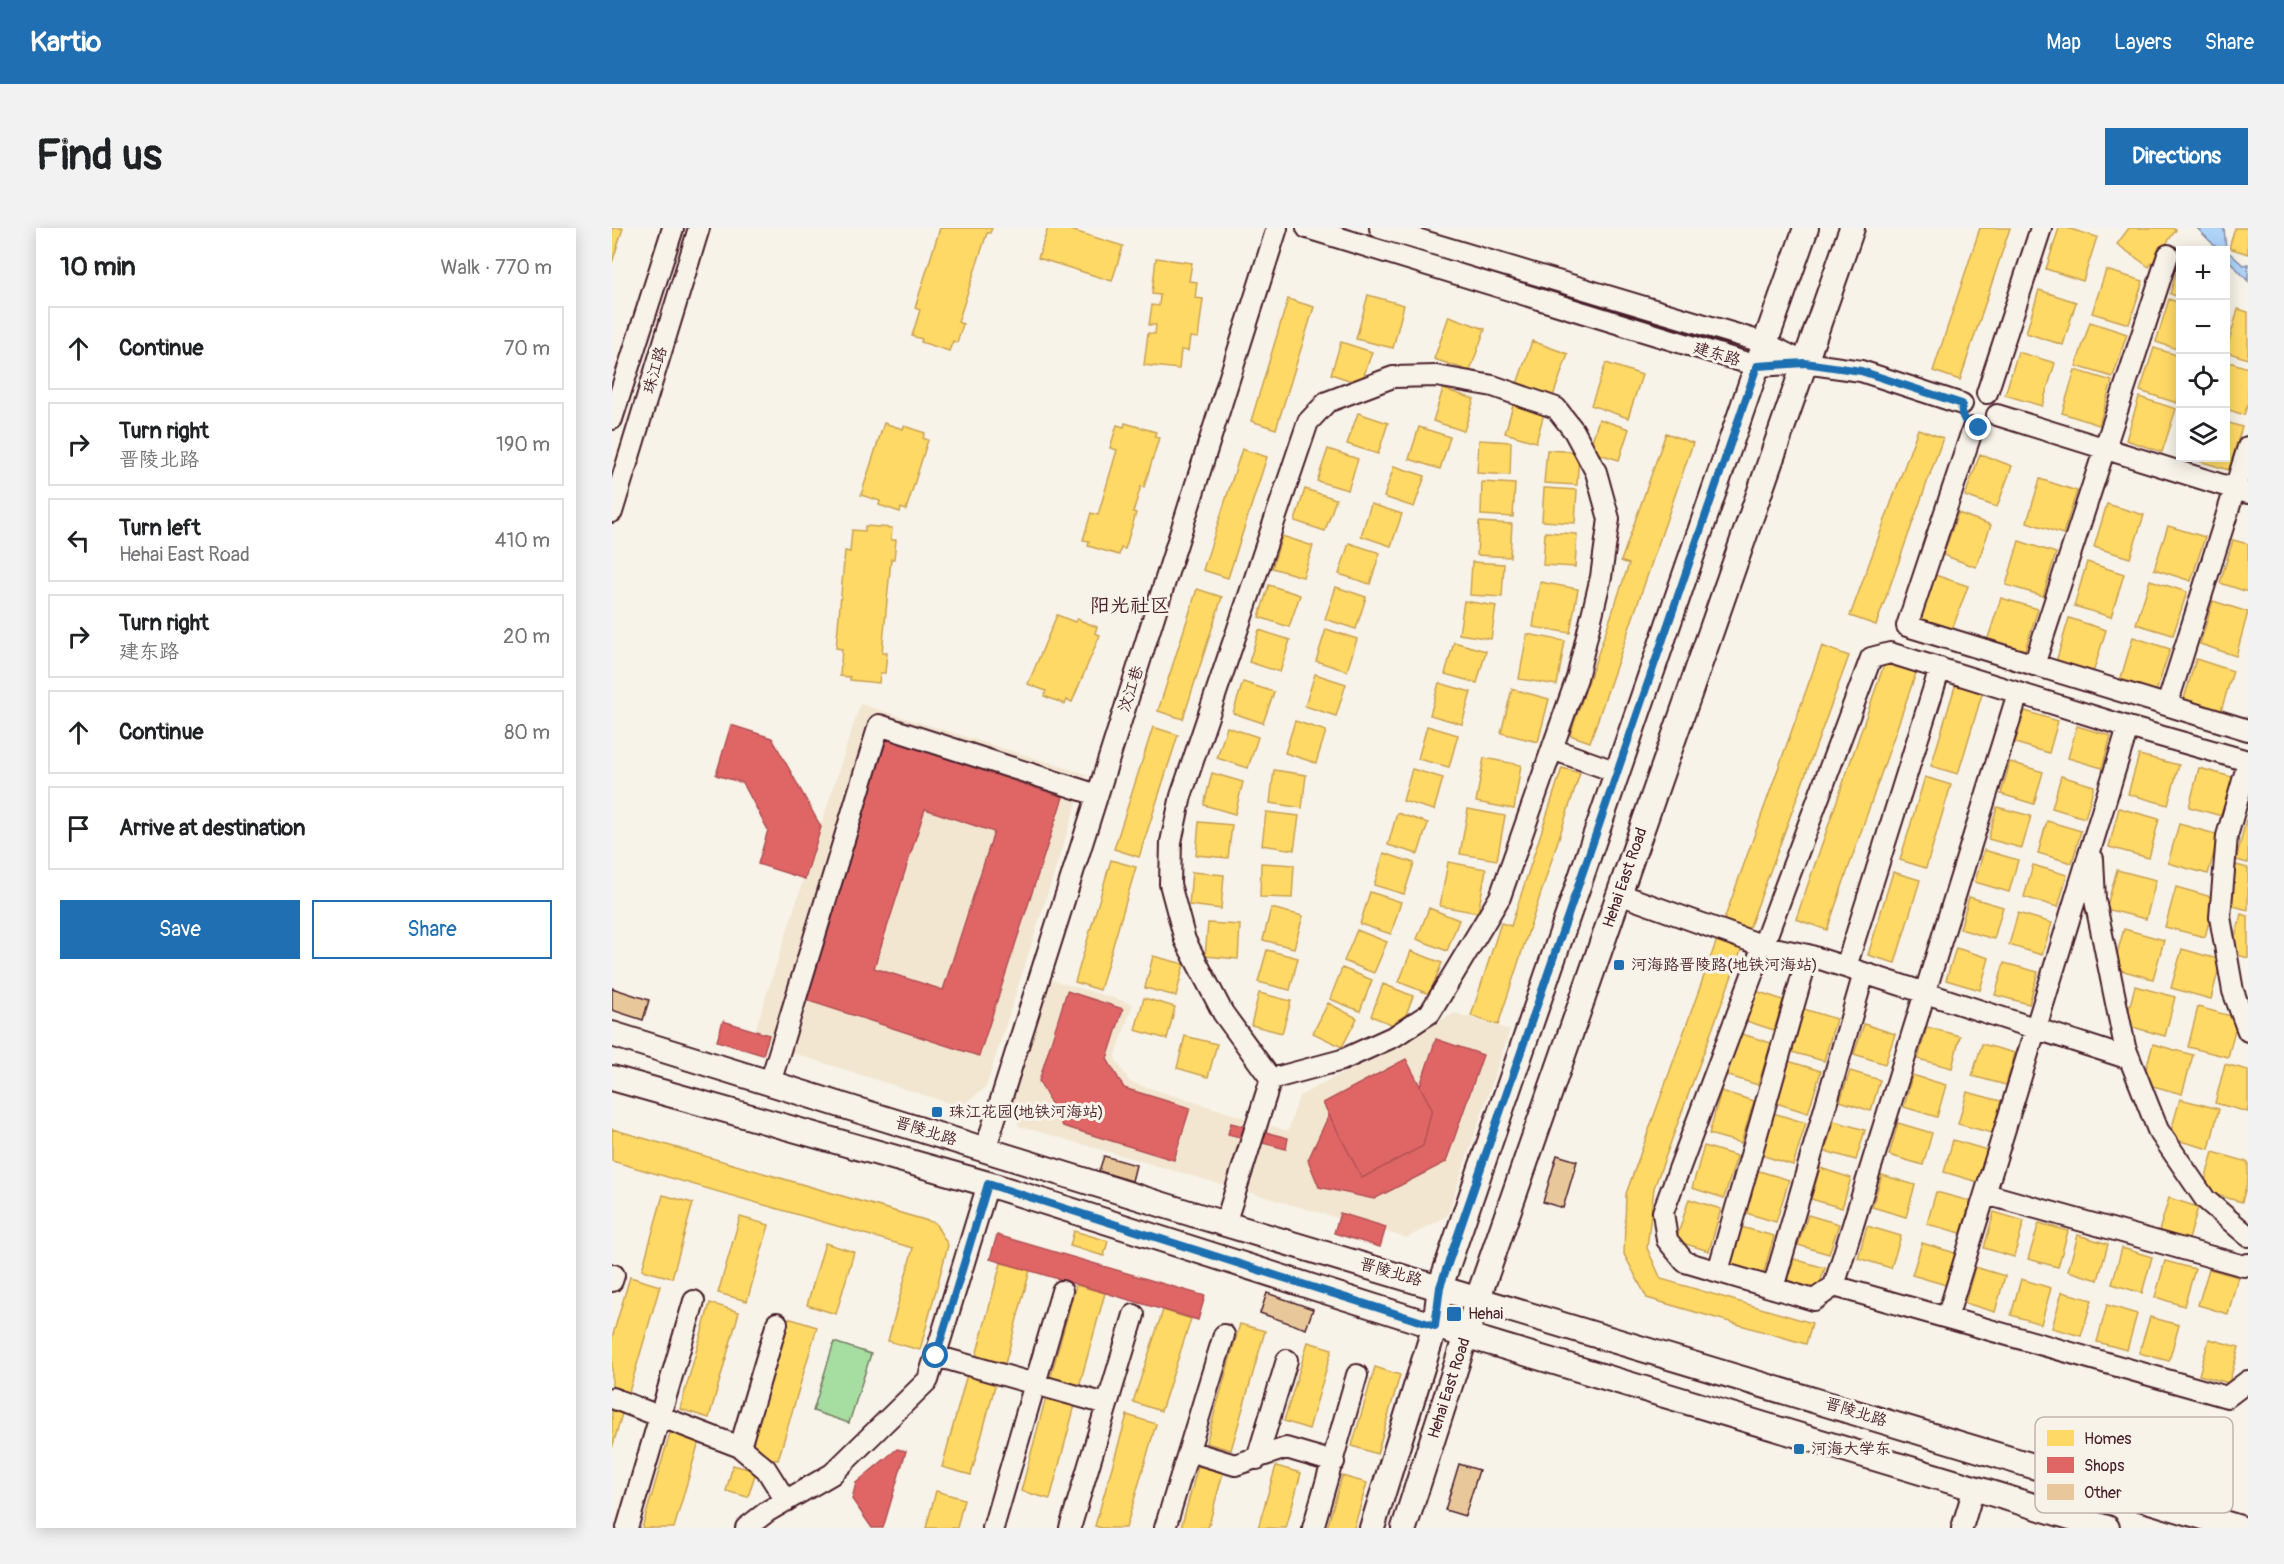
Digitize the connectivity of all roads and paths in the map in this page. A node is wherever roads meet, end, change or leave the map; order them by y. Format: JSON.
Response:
{"nodes":[{"id":1,"x":673,"y":228,"type":"edge"},
{"id":2,"x":699,"y":228,"type":"edge"},
{"id":3,"x":1277,"y":228,"type":"edge"},
{"id":4,"x":1307,"y":228,"type":"edge"},
{"id":5,"x":1380,"y":228,"type":"edge"},
{"id":6,"x":1806,"y":228,"type":"edge"},
{"id":7,"x":1852,"y":228,"type":"edge"},
{"id":8,"x":2042,"y":228,"type":"edge"},
{"id":9,"x":2168,"y":255,"type":"dead end"},
{"id":10,"x":1765,"y":343,"type":"junction"},
{"id":11,"x":1805,"y":363,"type":"junction"},
{"id":12,"x":1757,"y":366,"type":"junction"},
{"id":13,"x":1987,"y":393,"type":"junction"},
{"id":14,"x":1962,"y":404,"type":"junction"},
{"id":15,"x":1997,"y":415,"type":"junction"},
{"id":16,"x":612,"y":419,"type":"edge"},
{"id":17,"x":1973,"y":428,"type":"junction"},
{"id":18,"x":2248,"y":447,"type":"edge"},
{"id":19,"x":2105,"y":448,"type":"junction"},
{"id":20,"x":2241,"y":491,"type":"edge"},
{"id":21,"x":612,"y":512,"type":"edge"},
{"id":22,"x":2034,"y":665,"type":"junction"},
{"id":23,"x":1940,"y":668,"type":"junction"},
{"id":24,"x":2018,"y":693,"type":"junction"},
{"id":25,"x":2167,"y":705,"type":"junction"},
{"id":26,"x":2128,"y":727,"type":"junction"},
{"id":27,"x":2248,"y":730,"type":"edge"},
{"id":28,"x":1552,"y":749,"type":"junction"},
{"id":29,"x":2248,"y":762,"type":"edge"},
{"id":30,"x":1617,"y":772,"type":"junction"},
{"id":31,"x":1097,"y":795,"type":"junction"},
{"id":32,"x":2092,"y":844,"type":"junction"},
{"id":33,"x":1619,"y":894,"type":"junction"},
{"id":34,"x":1764,"y":946,"type":"junction"},
{"id":35,"x":1808,"y":955,"type":"junction"},
{"id":36,"x":1855,"y":970,"type":"junction"},
{"id":37,"x":1925,"y":993,"type":"junction"},
{"id":38,"x":2037,"y":1029,"type":"junction"},
{"id":39,"x":2248,"y":1031,"type":"edge"},
{"id":40,"x":612,"y":1034,"type":"edge"},
{"id":41,"x":2130,"y":1059,"type":"junction"},
{"id":42,"x":612,"y":1078,"type":"edge"},
{"id":43,"x":1271,"y":1079,"type":"junction"},
{"id":44,"x":770,"y":1083,"type":"junction"},
{"id":45,"x":985,"y":1149,"type":"junction"},
{"id":46,"x":988,"y":1184,"type":"junction"},
{"id":47,"x":1986,"y":1194,"type":"junction"},
{"id":48,"x":1225,"y":1224,"type":"junction"},
{"id":49,"x":2248,"y":1236,"type":"edge"},
{"id":50,"x":2248,"y":1264,"type":"edge"},
{"id":51,"x":1718,"y":1271,"type":"junction"},
{"id":52,"x":1440,"y":1287,"type":"junction"},
{"id":53,"x":1834,"y":1287,"type":"junction"},
{"id":54,"x":1773,"y":1288,"type":"junction"},
{"id":55,"x":1062,"y":1291,"type":"dead end"},
{"id":56,"x":1478,"y":1298,"type":"junction"},
{"id":57,"x":694,"y":1301,"type":"dead end"},
{"id":58,"x":1134,"y":1315,"type":"dead end"},
{"id":59,"x":1947,"y":1318,"type":"junction"},
{"id":60,"x":777,"y":1323,"type":"dead end"},
{"id":61,"x":1435,"y":1326,"type":"junction"},
{"id":62,"x":1224,"y":1335,"type":"dead end"},
{"id":63,"x":1467,"y":1336,"type":"junction"},
{"id":64,"x":936,"y":1356,"type":"junction"},
{"id":65,"x":1287,"y":1360,"type":"dead end"},
{"id":66,"x":1358,"y":1375,"type":"dead end"},
{"id":67,"x":2248,"y":1381,"type":"edge"},
{"id":68,"x":1035,"y":1384,"type":"junction"},
{"id":69,"x":612,"y":1398,"type":"edge"},
{"id":70,"x":1106,"y":1404,"type":"junction"},
{"id":71,"x":660,"y":1416,"type":"junction"},
{"id":72,"x":740,"y":1447,"type":"junction"},
{"id":73,"x":1189,"y":1451,"type":"junction"},
{"id":74,"x":1257,"y":1458,"type":"junction"},
{"id":75,"x":1334,"y":1462,"type":"junction"},
{"id":76,"x":2035,"y":1466,"type":"edge"},
{"id":77,"x":1974,"y":1488,"type":"junction"},
{"id":78,"x":786,"y":1501,"type":"junction"},
{"id":79,"x":2035,"y":1506,"type":"edge"},
{"id":80,"x":2058,"y":1513,"type":"edge"},
{"id":81,"x":2190,"y":1513,"type":"edge"},
{"id":82,"x":627,"y":1528,"type":"edge"},
{"id":83,"x":746,"y":1528,"type":"edge"},
{"id":84,"x":993,"y":1528,"type":"edge"},
{"id":85,"x":1070,"y":1528,"type":"edge"},
{"id":86,"x":1165,"y":1528,"type":"edge"},
{"id":87,"x":1313,"y":1528,"type":"edge"},
{"id":88,"x":1372,"y":1528,"type":"edge"},
{"id":89,"x":1404,"y":1528,"type":"edge"},
{"id":90,"x":1962,"y":1528,"type":"edge"},
{"id":91,"x":2108,"y":1528,"type":"edge"},
{"id":92,"x":2240,"y":1528,"type":"edge"}],
"edges":[{"from":1,"to":16,"type":"street","name":"珠江路"},
{"from":2,"to":21,"type":"street","name":"珠江路"},
{"from":3,"to":31,"type":"street","name":"汶江巷"},
{"from":4,"to":12,"type":"street","name":"建东路"},
{"from":5,"to":10,"type":"street","name":"建东路"},
{"from":6,"to":10,"type":"main road","name":"Hehai East Road"},
{"from":7,"to":11,"type":"main road","name":"Hehai East Road"},
{"from":8,"to":13,"type":"street"},
{"from":9,"to":19,"type":"street"},
{"from":10,"to":11,"type":"street","name":"建东路"},
{"from":10,"to":12,"type":"main road","name":"Hehai East Road"},
{"from":11,"to":12,"type":"street","name":"建东路"},
{"from":11,"to":14,"type":"street"},
{"from":11,"to":33,"type":"main road","name":"Hehai East Road"},
{"from":12,"to":30,"type":"main road","name":"Hehai East Road"},
{"from":13,"to":14,"type":"street"},
{"from":13,"to":15,"type":"street"},
{"from":14,"to":17,"type":"street"},
{"from":15,"to":17,"type":"street"},
{"from":15,"to":19,"type":"street"},
{"from":17,"to":22,"type":"street"},
{"from":18,"to":20,"type":"street"},
{"from":19,"to":20,"type":"street"},
{"from":19,"to":22,"type":"street"},
{"from":20,"to":25,"type":"street"},
{"from":22,"to":25,"type":"street"},
{"from":23,"to":24,"type":"street"},
{"from":23,"to":34,"type":"street"},
{"from":23,"to":36,"type":"street"},
{"from":24,"to":26,"type":"street"},
{"from":24,"to":37,"type":"street"},
{"from":25,"to":27,"type":"street"},
{"from":26,"to":29,"type":"street"},
{"from":26,"to":32,"type":"street"},
{"from":28,"to":30,"type":"street"},
{"from":28,"to":43,"type":"street"},
{"from":28,"to":43,"type":"street"},
{"from":29,"to":39,"type":"street"},
{"from":30,"to":52,"type":"main road","name":"Hehai East Road"},
{"from":31,"to":44,"type":"street"},
{"from":31,"to":45,"type":"street","name":"汶江巷"},
{"from":32,"to":38,"type":"street"},
{"from":32,"to":41,"type":"street"},
{"from":33,"to":34,"type":"street"},
{"from":33,"to":56,"type":"main road","name":"Hehai East Road"},
{"from":34,"to":35,"type":"street"},
{"from":34,"to":51,"type":"street"},
{"from":35,"to":36,"type":"street"},
{"from":35,"to":51,"type":"street"},
{"from":36,"to":37,"type":"street"},
{"from":36,"to":54,"type":"street"},
{"from":37,"to":38,"type":"street"},
{"from":37,"to":53,"type":"street"},
{"from":38,"to":41,"type":"street"},
{"from":38,"to":47,"type":"street"},
{"from":40,"to":44,"type":"main road","name":"晋陵北路"},
{"from":41,"to":49,"type":"street"},
{"from":42,"to":46,"type":"main road","name":"晋陵北路"},
{"from":43,"to":48,"type":"street"},
{"from":44,"to":45,"type":"main road","name":"晋陵北路"},
{"from":45,"to":48,"type":"main road","name":"晋陵北路"},
{"from":46,"to":61,"type":"main road","name":"晋陵北路"},
{"from":46,"to":64,"type":"street"},
{"from":47,"to":50,"type":"street"},
{"from":47,"to":59,"type":"street"},
{"from":48,"to":52,"type":"main road","name":"晋陵北路"},
{"from":51,"to":54,"type":"street"},
{"from":52,"to":56,"type":"main road","name":"晋陵北路"},
{"from":52,"to":61,"type":"main road","name":"Hehai East Road"},
{"from":53,"to":54,"type":"street"},
{"from":53,"to":59,"type":"street"},
{"from":55,"to":68,"type":"street"},
{"from":56,"to":63,"type":"main road","name":"Hehai East Road"},
{"from":56,"to":76,"type":"main road","name":"晋陵北路"},
{"from":57,"to":71,"type":"street"},
{"from":58,"to":70,"type":"street"},
{"from":59,"to":67,"type":"street"},
{"from":60,"to":72,"type":"street"},
{"from":61,"to":63,"type":"main road","name":"晋陵北路"},
{"from":61,"to":88,"type":"main road","name":"Hehai East Road"},
{"from":62,"to":73,"type":"street"},
{"from":63,"to":77,"type":"main road","name":"晋陵北路"},
{"from":63,"to":89,"type":"main road","name":"Hehai East Road"},
{"from":64,"to":68,"type":"street"},
{"from":64,"to":78,"type":"street"},
{"from":65,"to":74,"type":"street"},
{"from":66,"to":75,"type":"street"},
{"from":68,"to":70,"type":"street"},
{"from":68,"to":84,"type":"street"},
{"from":69,"to":71,"type":"street"},
{"from":70,"to":85,"type":"street"},
{"from":71,"to":72,"type":"street"},
{"from":71,"to":82,"type":"street"},
{"from":72,"to":78,"type":"street"},
{"from":73,"to":74,"type":"street"},
{"from":73,"to":86,"type":"street"},
{"from":74,"to":75,"type":"street"},
{"from":75,"to":87,"type":"street"},
{"from":77,"to":79,"type":"main road","name":"晋陵北路"},
{"from":77,"to":90,"type":"street"},
{"from":78,"to":83,"type":"street"},
{"from":80,"to":91,"type":"main road","name":"晋陵北路"},
{"from":81,"to":92,"type":"main road","name":"晋陵北路"}]}
